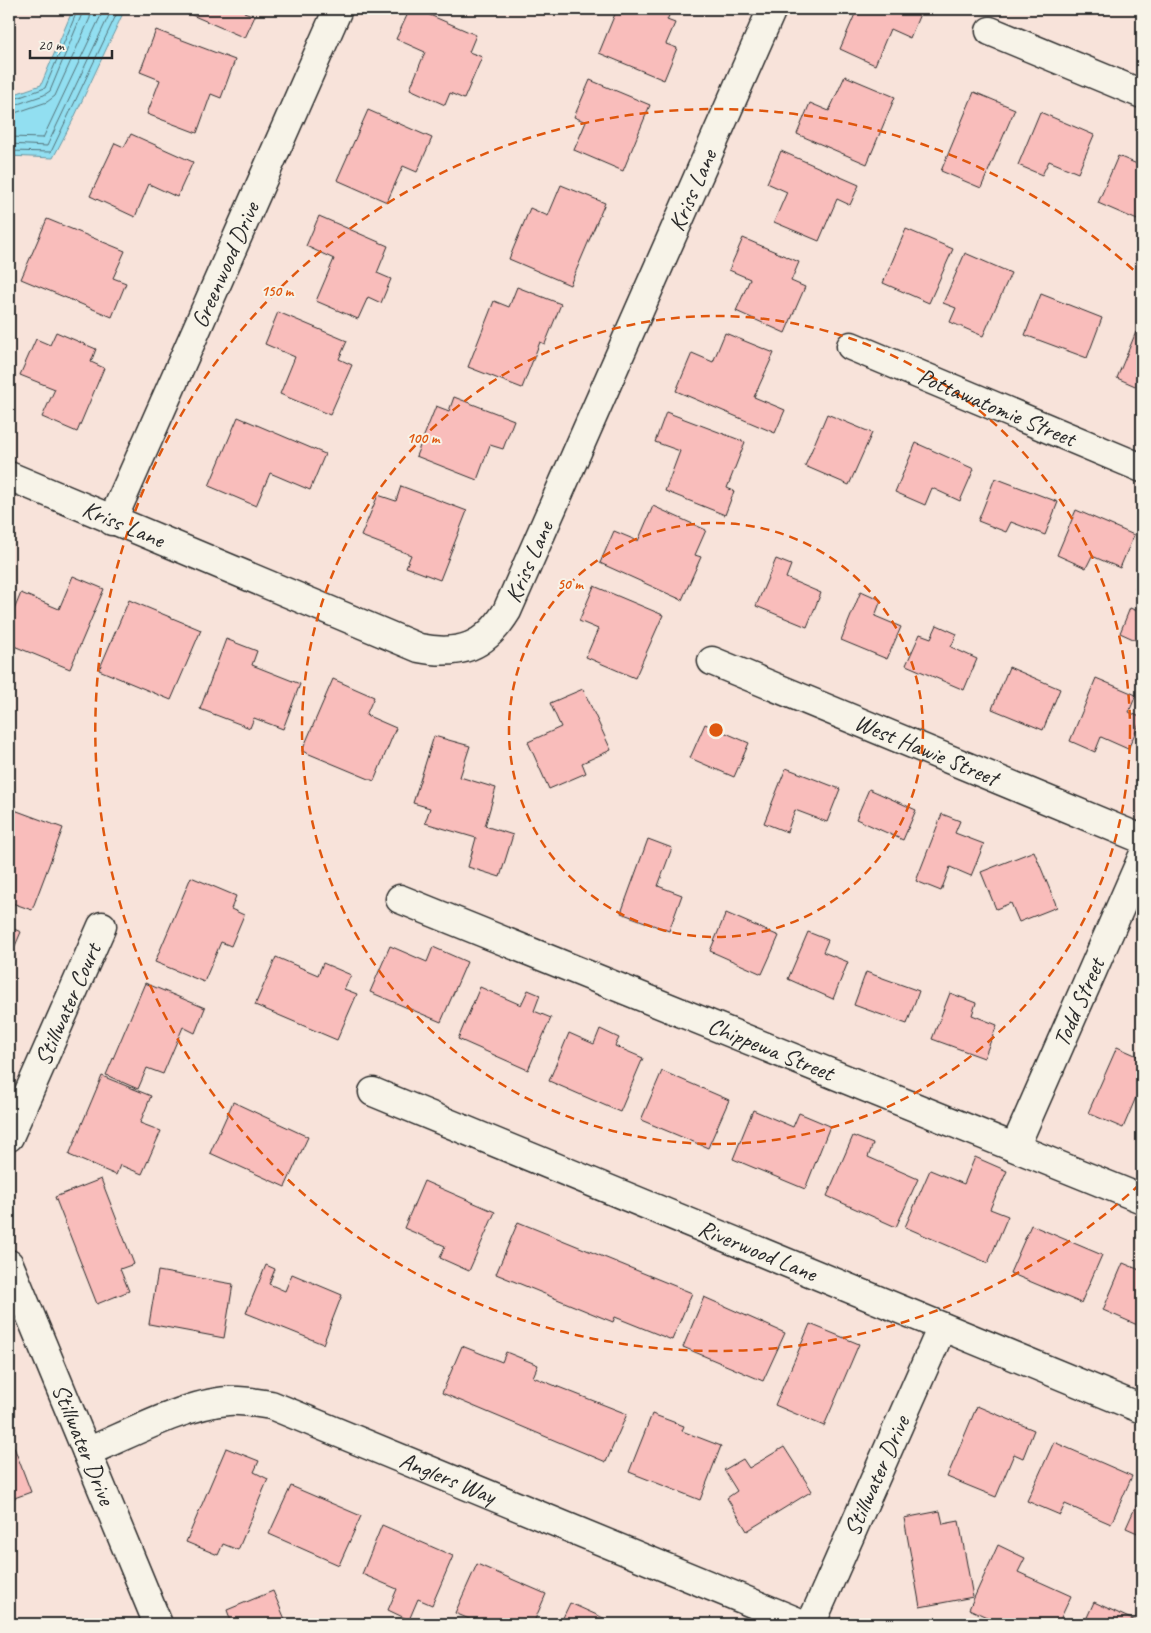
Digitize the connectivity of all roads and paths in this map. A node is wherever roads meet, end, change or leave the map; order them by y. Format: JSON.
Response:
{"nodes":[{"id":1,"x":338,"y":9,"type":"edge"},
{"id":2,"x":772,"y":9,"type":"edge"},
{"id":3,"x":990,"y":31,"type":"dead end"},
{"id":4,"x":1142,"y":94,"type":"edge"},
{"id":5,"x":851,"y":346,"type":"dead end"},
{"id":6,"x":1142,"y":468,"type":"edge"},
{"id":7,"x":9,"y":476,"type":"edge"},
{"id":8,"x":112,"y":521,"type":"junction"},
{"id":9,"x":712,"y":661,"type":"dead end"},
{"id":10,"x":1142,"y":839,"type":"edge"},
{"id":11,"x":1142,"y":858,"type":"edge"},
{"id":12,"x":400,"y":899,"type":"dead end"},
{"id":13,"x":102,"y":926,"type":"dead end"},
{"id":14,"x":373,"y":1092,"type":"dead end"},
{"id":15,"x":9,"y":1137,"type":"edge"},
{"id":16,"x":1015,"y":1146,"type":"junction"},
{"id":17,"x":1142,"y":1198,"type":"edge"},
{"id":18,"x":9,"y":1264,"type":"edge"},
{"id":19,"x":942,"y":1327,"type":"junction"},
{"id":20,"x":1142,"y":1409,"type":"edge"},
{"id":21,"x":87,"y":1452,"type":"junction"},
{"id":22,"x":158,"y":1624,"type":"edge"},
{"id":23,"x":803,"y":1624,"type":"edge"},
{"id":24,"x":811,"y":1624,"type":"edge"}],
"edges":[{"from":1,"to":8,"type":"street","name":"Greenwood Drive"},
{"from":2,"to":8,"type":"street","name":"Kriss Lane"},
{"from":3,"to":4,"type":"street"},
{"from":5,"to":6,"type":"street","name":"Pottawatomie Street"},
{"from":7,"to":8,"type":"street","name":"Kriss Lane"},
{"from":9,"to":10,"type":"street","name":"West Hawie Street"},
{"from":11,"to":16,"type":"street","name":"Todd Street"},
{"from":12,"to":16,"type":"street","name":"Chippewa Street"},
{"from":13,"to":15,"type":"street","name":"Stillwater Court"},
{"from":14,"to":19,"type":"street","name":"Riverwood Lane"},
{"from":16,"to":17,"type":"street","name":"Chippewa Street"},
{"from":18,"to":21,"type":"street","name":"Stillwater Drive"},
{"from":19,"to":20,"type":"street","name":"Riverwood Lane"},
{"from":19,"to":24,"type":"street","name":"Stillwater Drive"},
{"from":21,"to":22,"type":"street","name":"Stillwater Drive"},
{"from":21,"to":23,"type":"street","name":"Anglers Way"}]}
